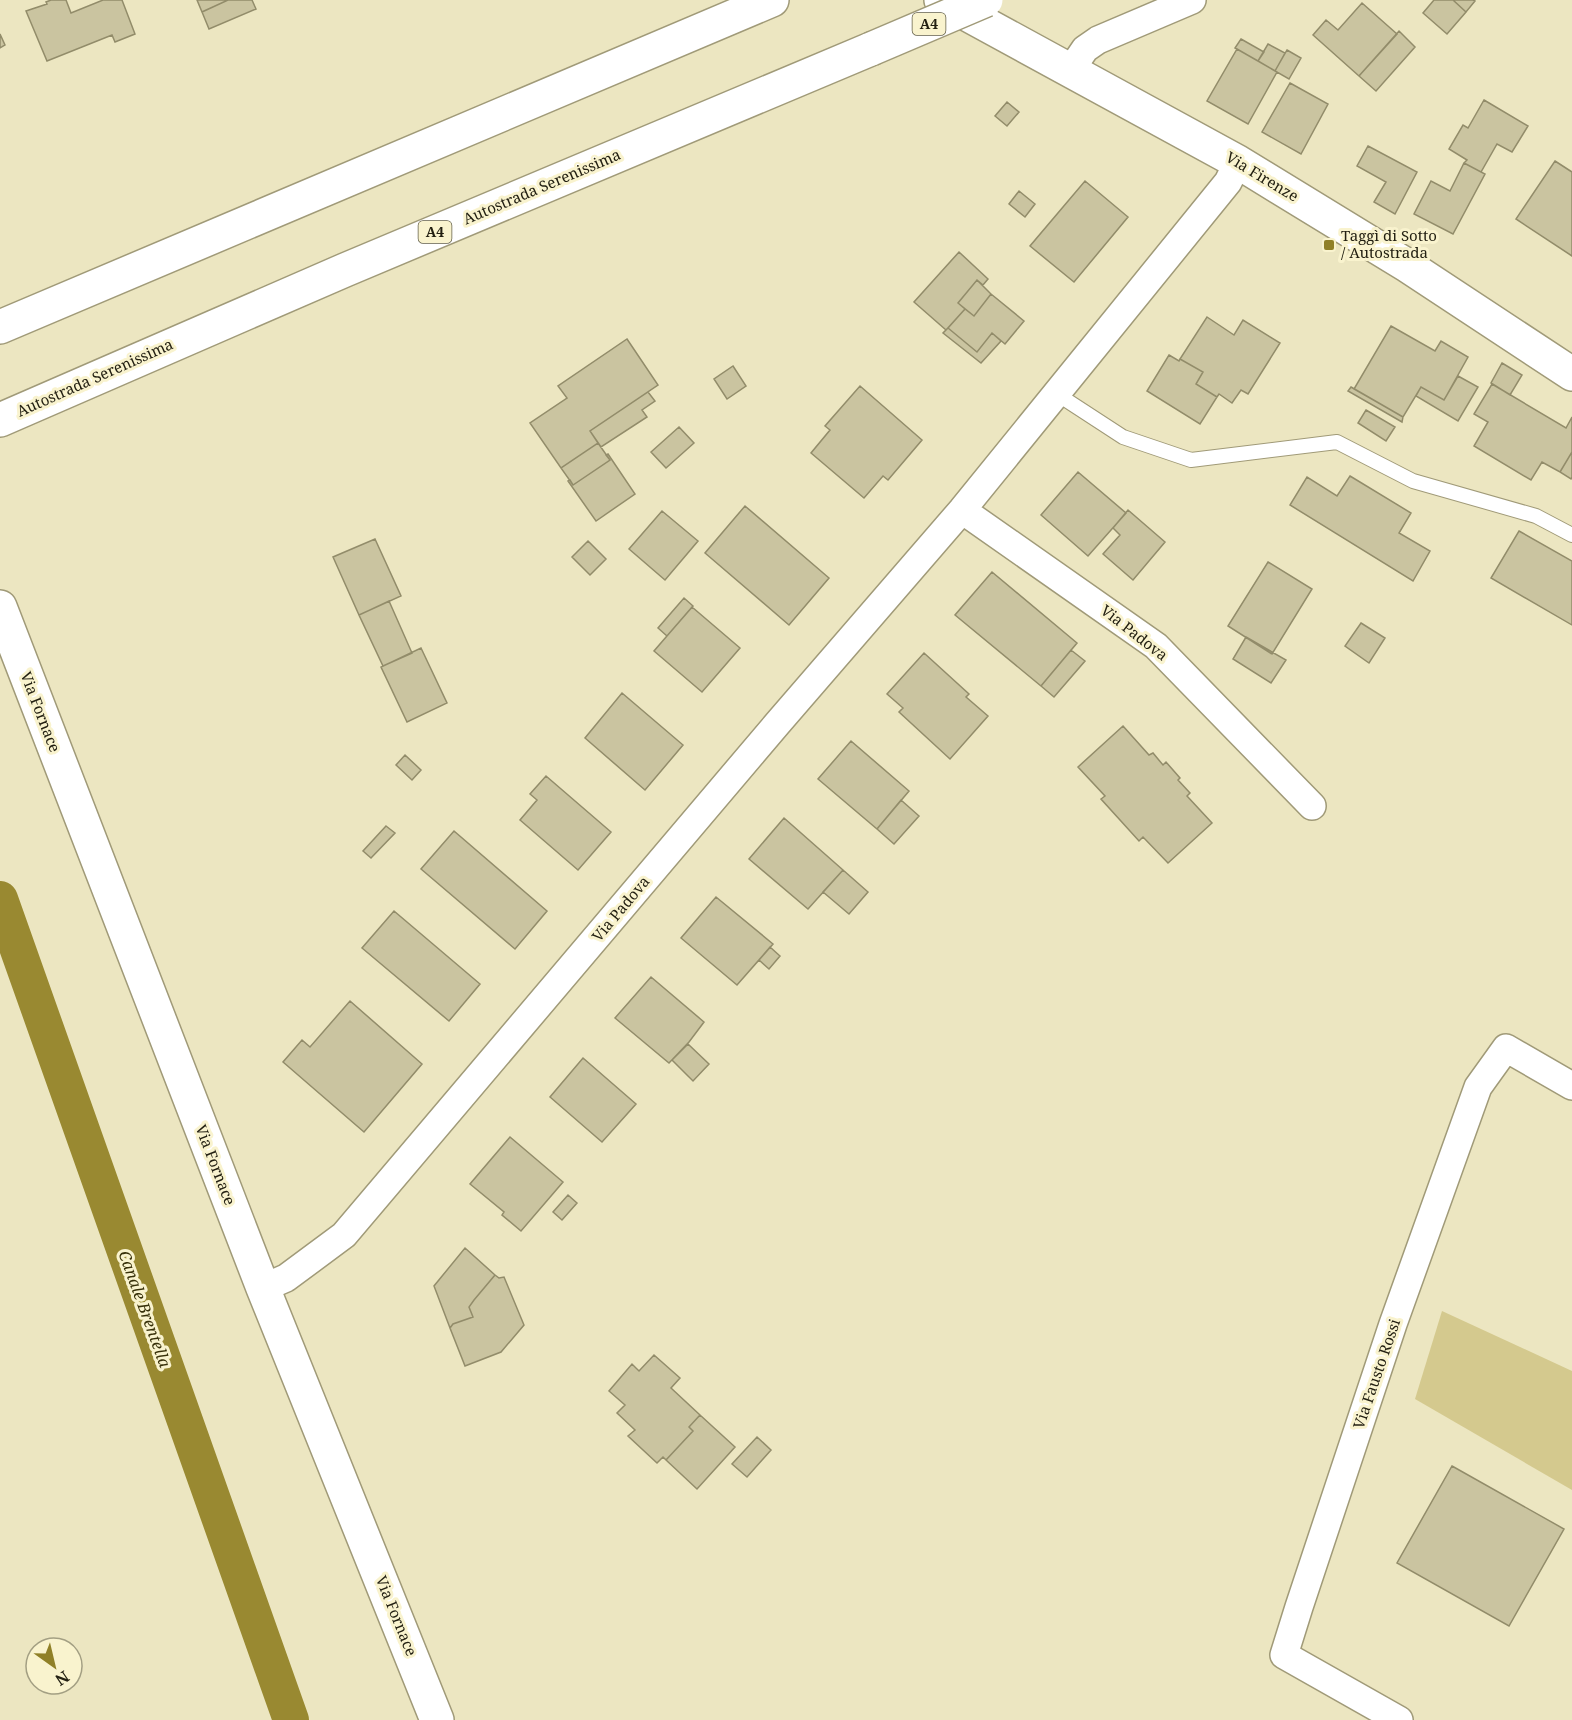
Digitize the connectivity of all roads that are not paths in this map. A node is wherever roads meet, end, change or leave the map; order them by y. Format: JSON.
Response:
{"nodes":[{"id":1,"x":772,"y":0,"type":"edge"},
{"id":2,"x":941,"y":0,"type":"edge"},
{"id":3,"x":986,"y":0,"type":"edge"},
{"id":4,"x":1192,"y":0,"type":"edge"},
{"id":5,"x":1070,"y":71,"type":"junction"},
{"id":6,"x":1238,"y":162,"type":"junction"},
{"id":7,"x":0,"y":327,"type":"edge"},
{"id":8,"x":1572,"y":374,"type":"edge"},
{"id":9,"x":1057,"y":394,"type":"junction"},
{"id":10,"x":0,"y":420,"type":"edge"},
{"id":11,"x":962,"y":510,"type":"junction"},
{"id":12,"x":1572,"y":535,"type":"edge"},
{"id":13,"x":0,"y":607,"type":"edge"},
{"id":14,"x":1312,"y":806,"type":"dead end"},
{"id":15,"x":1572,"y":1086,"type":"edge"},
{"id":16,"x":263,"y":1288,"type":"junction"},
{"id":17,"x":437,"y":1720,"type":"edge"},
{"id":18,"x":1399,"y":1720,"type":"edge"}],
"edges":[{"from":1,"to":7,"type":"main road"},
{"from":2,"to":5,"type":"main road","name":"Via Firenze"},
{"from":3,"to":10,"type":"main road","name":"Autostrada Serenissima","number":"A4","bridge":true},
{"from":4,"to":5,"type":"street"},
{"from":5,"to":6,"type":"main road","name":"Via Firenze"},
{"from":6,"to":8,"type":"main road","name":"Via Firenze"},
{"from":6,"to":9,"type":"street","name":"Via Padova"},
{"from":9,"to":11,"type":"street","name":"Via Padova"},
{"from":9,"to":12,"type":"lane"},
{"from":11,"to":14,"type":"street","name":"Via Padova"},
{"from":11,"to":16,"type":"street","name":"Via Padova"},
{"from":13,"to":16,"type":"main road","name":"Via Fornace"},
{"from":15,"to":18,"type":"street","name":"Via Fausto Rossi"},
{"from":16,"to":17,"type":"main road","name":"Via Fornace"}]}
